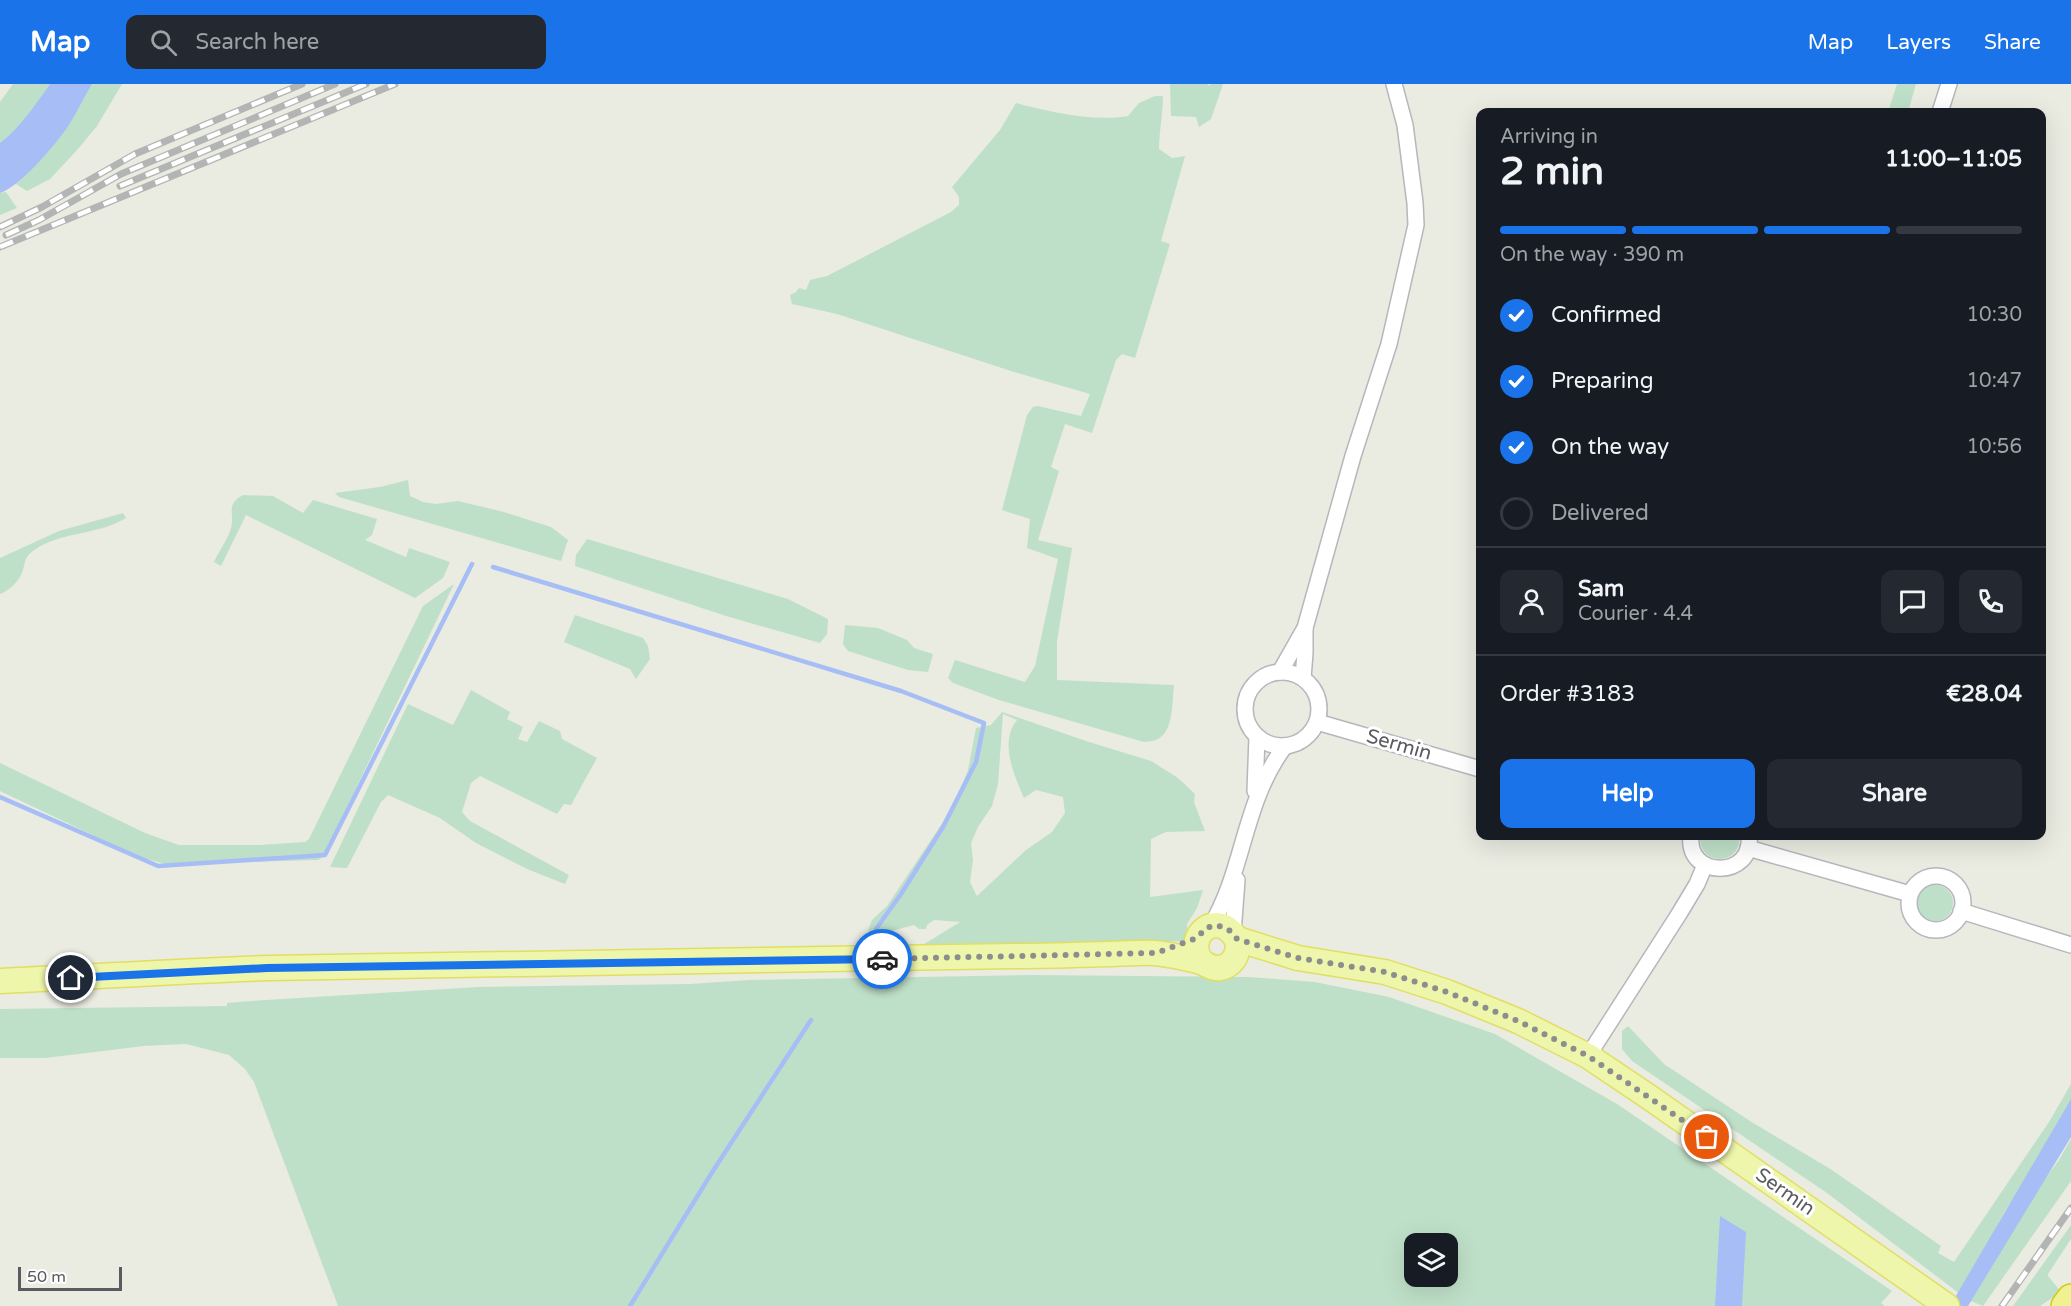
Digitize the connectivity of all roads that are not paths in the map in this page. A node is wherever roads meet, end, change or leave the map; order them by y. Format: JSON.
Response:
{"nodes":[{"id":1,"x":1394,"y":84,"type":"edge"},
{"id":2,"x":1949,"y":84,"type":"edge"},
{"id":3,"x":1941,"y":108,"type":"edge"},
{"id":4,"x":1305,"y":628,"type":"junction"},
{"id":5,"x":1280,"y":672,"type":"junction"},
{"id":6,"x":1303,"y":678,"type":"junction"},
{"id":7,"x":1317,"y":722,"type":"junction"},
{"id":8,"x":1257,"y":737,"type":"junction"},
{"id":9,"x":1285,"y":746,"type":"junction"},
{"id":10,"x":1476,"y":768,"type":"edge"},
{"id":11,"x":1255,"y":800,"type":"junction"},
{"id":12,"x":1691,"y":840,"type":"edge"},
{"id":13,"x":1749,"y":842,"type":"edge"},
{"id":14,"x":1240,"y":853,"type":"junction"},
{"id":15,"x":1706,"y":865,"type":"junction"},
{"id":16,"x":1910,"y":894,"type":"junction"},
{"id":17,"x":1961,"y":911,"type":"junction"},
{"id":18,"x":1222,"y":940,"type":"junction"},
{"id":19,"x":2071,"y":945,"type":"edge"},
{"id":20,"x":1156,"y":953,"type":"junction"},
{"id":21,"x":0,"y":981,"type":"edge"},
{"id":22,"x":1588,"y":1056,"type":"junction"},
{"id":23,"x":1947,"y":1306,"type":"edge"}],
"edges":[{"from":1,"to":4,"type":"street"},
{"from":2,"to":3,"type":"street"},
{"from":4,"to":5,"type":"street"},
{"from":4,"to":6,"type":"street"},
{"from":5,"to":6,"type":"street"},
{"from":5,"to":8,"type":"street"},
{"from":6,"to":7,"type":"street"},
{"from":7,"to":9,"type":"street"},
{"from":7,"to":10,"type":"street","name":"Sermin"},
{"from":8,"to":9,"type":"street"},
{"from":8,"to":11,"type":"street"},
{"from":9,"to":11,"type":"street"},
{"from":11,"to":14,"type":"street"},
{"from":12,"to":15,"type":"street"},
{"from":13,"to":15,"type":"street"},
{"from":13,"to":16,"type":"street"},
{"from":14,"to":18,"type":"street"},
{"from":14,"to":18,"type":"street"},
{"from":15,"to":22,"type":"street"},
{"from":16,"to":17,"type":"street"},
{"from":16,"to":17,"type":"street"},
{"from":17,"to":19,"type":"street"},
{"from":18,"to":20,"type":"main road","name":"Sermin"},
{"from":18,"to":20,"type":"main road"},
{"from":18,"to":22,"type":"main road","name":"Sermin"},
{"from":20,"to":21,"type":"main road"},
{"from":22,"to":23,"type":"main road","name":"Sermin"}]}
